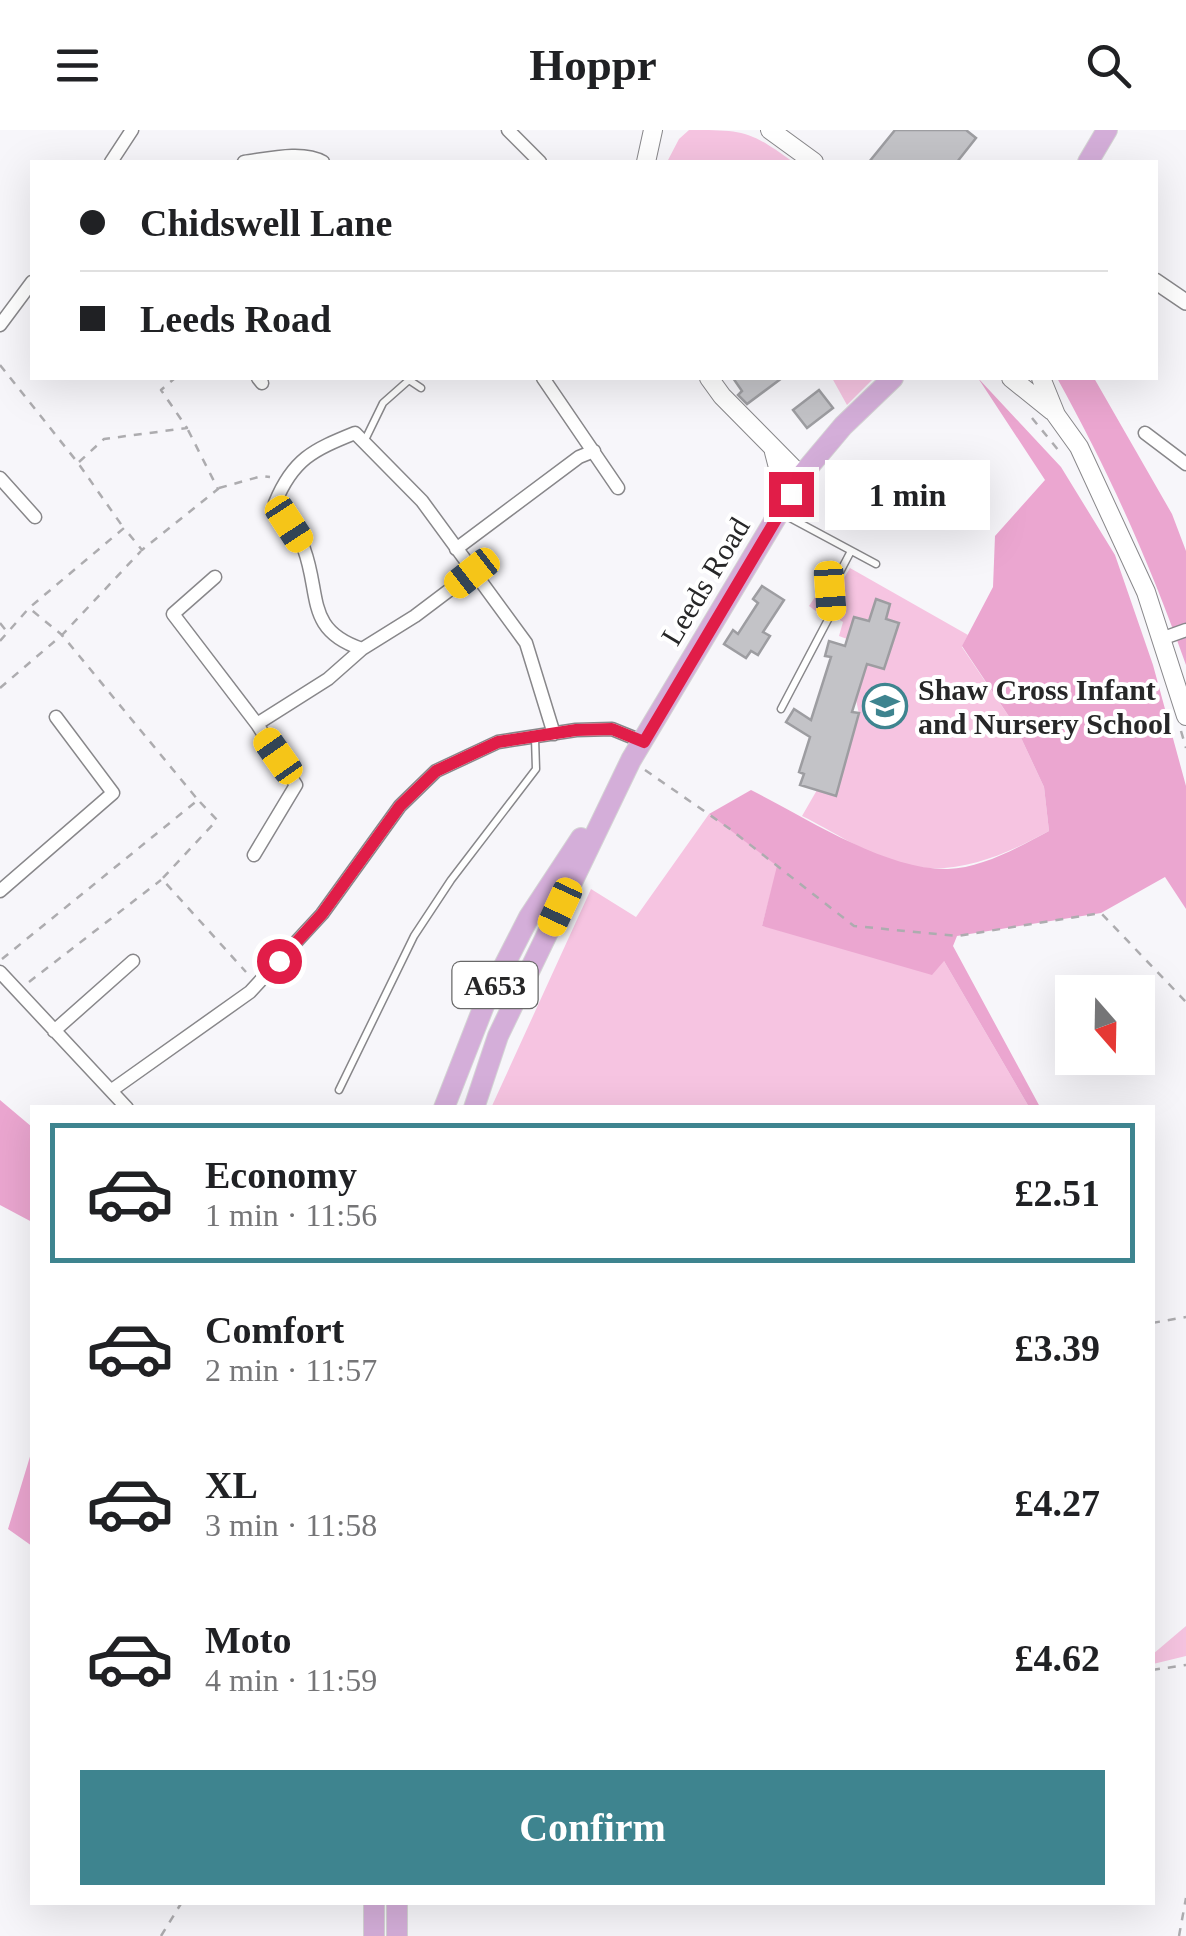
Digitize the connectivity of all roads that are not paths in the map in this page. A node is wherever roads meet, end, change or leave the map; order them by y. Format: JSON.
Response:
{"nodes":[{"id":1,"x":132,"y":130,"type":"edge"},
{"id":2,"x":508,"y":130,"type":"edge"},
{"id":3,"x":770,"y":130,"type":"edge"},
{"id":4,"x":1107,"y":130,"type":"edge"},
{"id":5,"x":656,"y":134,"type":"edge"},
{"id":6,"x":113,"y":160,"type":"edge"},
{"id":7,"x":276,"y":160,"type":"edge"},
{"id":8,"x":320,"y":160,"type":"edge"},
{"id":9,"x":538,"y":160,"type":"edge"},
{"id":10,"x":647,"y":160,"type":"edge"},
{"id":11,"x":811,"y":160,"type":"edge"},
{"id":12,"x":1089,"y":160,"type":"edge"},
{"id":13,"x":1158,"y":283,"type":"edge"},
{"id":14,"x":30,"y":285,"type":"edge"},
{"id":15,"x":1184,"y":297,"type":"edge"},
{"id":16,"x":0,"y":325,"type":"edge"},
{"id":17,"x":544,"y":380,"type":"edge"},
{"id":18,"x":711,"y":380,"type":"edge"},
{"id":19,"x":891,"y":380,"type":"edge"},
{"id":20,"x":1013,"y":380,"type":"edge"},
{"id":21,"x":1043,"y":380,"type":"edge"},
{"id":22,"x":421,"y":388,"type":"dead end"},
{"id":23,"x":1056,"y":415,"type":"junction"},
{"id":24,"x":1145,"y":434,"type":"dead end"},
{"id":25,"x":364,"y":442,"type":"junction"},
{"id":26,"x":772,"y":447,"type":"junction"},
{"id":27,"x":594,"y":452,"type":"junction"},
{"id":28,"x":1186,"y":464,"type":"edge"},
{"id":29,"x":802,"y":476,"type":"junction"},
{"id":30,"x":0,"y":478,"type":"edge"},
{"id":31,"x":618,"y":488,"type":"dead end"},
{"id":32,"x":780,"y":512,"type":"junction"},
{"id":33,"x":35,"y":517,"type":"dead end"},
{"id":34,"x":456,"y":550,"type":"junction"},
{"id":35,"x":851,"y":551,"type":"junction"},
{"id":36,"x":876,"y":564,"type":"dead end"},
{"id":37,"x":472,"y":573,"type":"junction"},
{"id":38,"x":215,"y":578,"type":"dead end"},
{"id":39,"x":1186,"y":630,"type":"edge"},
{"id":40,"x":1161,"y":638,"type":"junction"},
{"id":41,"x":362,"y":649,"type":"junction"},
{"id":42,"x":781,"y":709,"type":"dead end"},
{"id":43,"x":1186,"y":716,"type":"edge"},
{"id":44,"x":56,"y":717,"type":"dead end"},
{"id":45,"x":257,"y":724,"type":"junction"},
{"id":46,"x":554,"y":734,"type":"junction"},
{"id":47,"x":536,"y":736,"type":"junction"},
{"id":48,"x":644,"y":742,"type":"junction"},
{"id":49,"x":626,"y":769,"type":"junction"},
{"id":50,"x":254,"y":854,"type":"dead end"},
{"id":51,"x":0,"y":892,"type":"edge"},
{"id":52,"x":132,"y":961,"type":"dead end"},
{"id":53,"x":0,"y":972,"type":"edge"},
{"id":54,"x":54,"y":1030,"type":"junction"},
{"id":55,"x":112,"y":1090,"type":"junction"},
{"id":56,"x":339,"y":1090,"type":"dead end"},
{"id":57,"x":124,"y":1105,"type":"edge"},
{"id":58,"x":445,"y":1105,"type":"edge"},
{"id":59,"x":475,"y":1105,"type":"edge"},
{"id":60,"x":374,"y":1905,"type":"edge"},
{"id":61,"x":397,"y":1905,"type":"edge"},
{"id":62,"x":374,"y":1936,"type":"edge"},
{"id":63,"x":397,"y":1936,"type":"edge"}],
"edges":[{"from":1,"to":6,"type":"street"},
{"from":2,"to":9,"type":"street"},
{"from":3,"to":11,"type":"main road"},
{"from":4,"to":12,"type":"main road"},
{"from":5,"to":10,"type":"main road"},
{"from":7,"to":8,"type":"street"},
{"from":13,"to":15,"type":"street"},
{"from":14,"to":16,"type":"street"},
{"from":17,"to":27,"type":"street"},
{"from":18,"to":26,"type":"main road"},
{"from":19,"to":29,"type":"main road","name":"Leeds Road","number":"A653"},
{"from":20,"to":23,"type":"main road"},
{"from":21,"to":23,"type":"main road"},
{"from":22,"to":25,"type":"lane"},
{"from":23,"to":40,"type":"main road"},
{"from":24,"to":28,"type":"street"},
{"from":25,"to":34,"type":"street"},
{"from":25,"to":41,"type":"street"},
{"from":26,"to":29,"type":"main road"},
{"from":26,"to":32,"type":"main road"},
{"from":27,"to":31,"type":"street"},
{"from":27,"to":34,"type":"street"},
{"from":29,"to":32,"type":"main road","name":"Leeds Road","number":"A653"},
{"from":30,"to":33,"type":"street"},
{"from":32,"to":35,"type":"lane"},
{"from":32,"to":48,"type":"main road","name":"Leeds Road","number":"A653"},
{"from":34,"to":37,"type":"street"},
{"from":35,"to":36,"type":"lane"},
{"from":35,"to":42,"type":"lane"},
{"from":37,"to":41,"type":"street"},
{"from":37,"to":46,"type":"street"},
{"from":38,"to":45,"type":"street"},
{"from":39,"to":40,"type":"street"},
{"from":40,"to":43,"type":"main road"},
{"from":41,"to":45,"type":"street"},
{"from":44,"to":51,"type":"street"},
{"from":45,"to":50,"type":"street"},
{"from":46,"to":47,"type":"street"},
{"from":46,"to":48,"type":"street"},
{"from":47,"to":55,"type":"street"},
{"from":47,"to":56,"type":"lane"},
{"from":48,"to":49,"type":"main road","name":"Leeds Road","number":"A653"},
{"from":49,"to":58,"type":"main road","name":"Leeds Road","number":"A653"},
{"from":49,"to":59,"type":"main road","name":"Leeds Road","number":"A653"},
{"from":52,"to":54,"type":"street"},
{"from":53,"to":54,"type":"street"},
{"from":54,"to":55,"type":"street"},
{"from":55,"to":57,"type":"street"},
{"from":60,"to":62,"type":"main road"},
{"from":61,"to":63,"type":"main road"}]}
